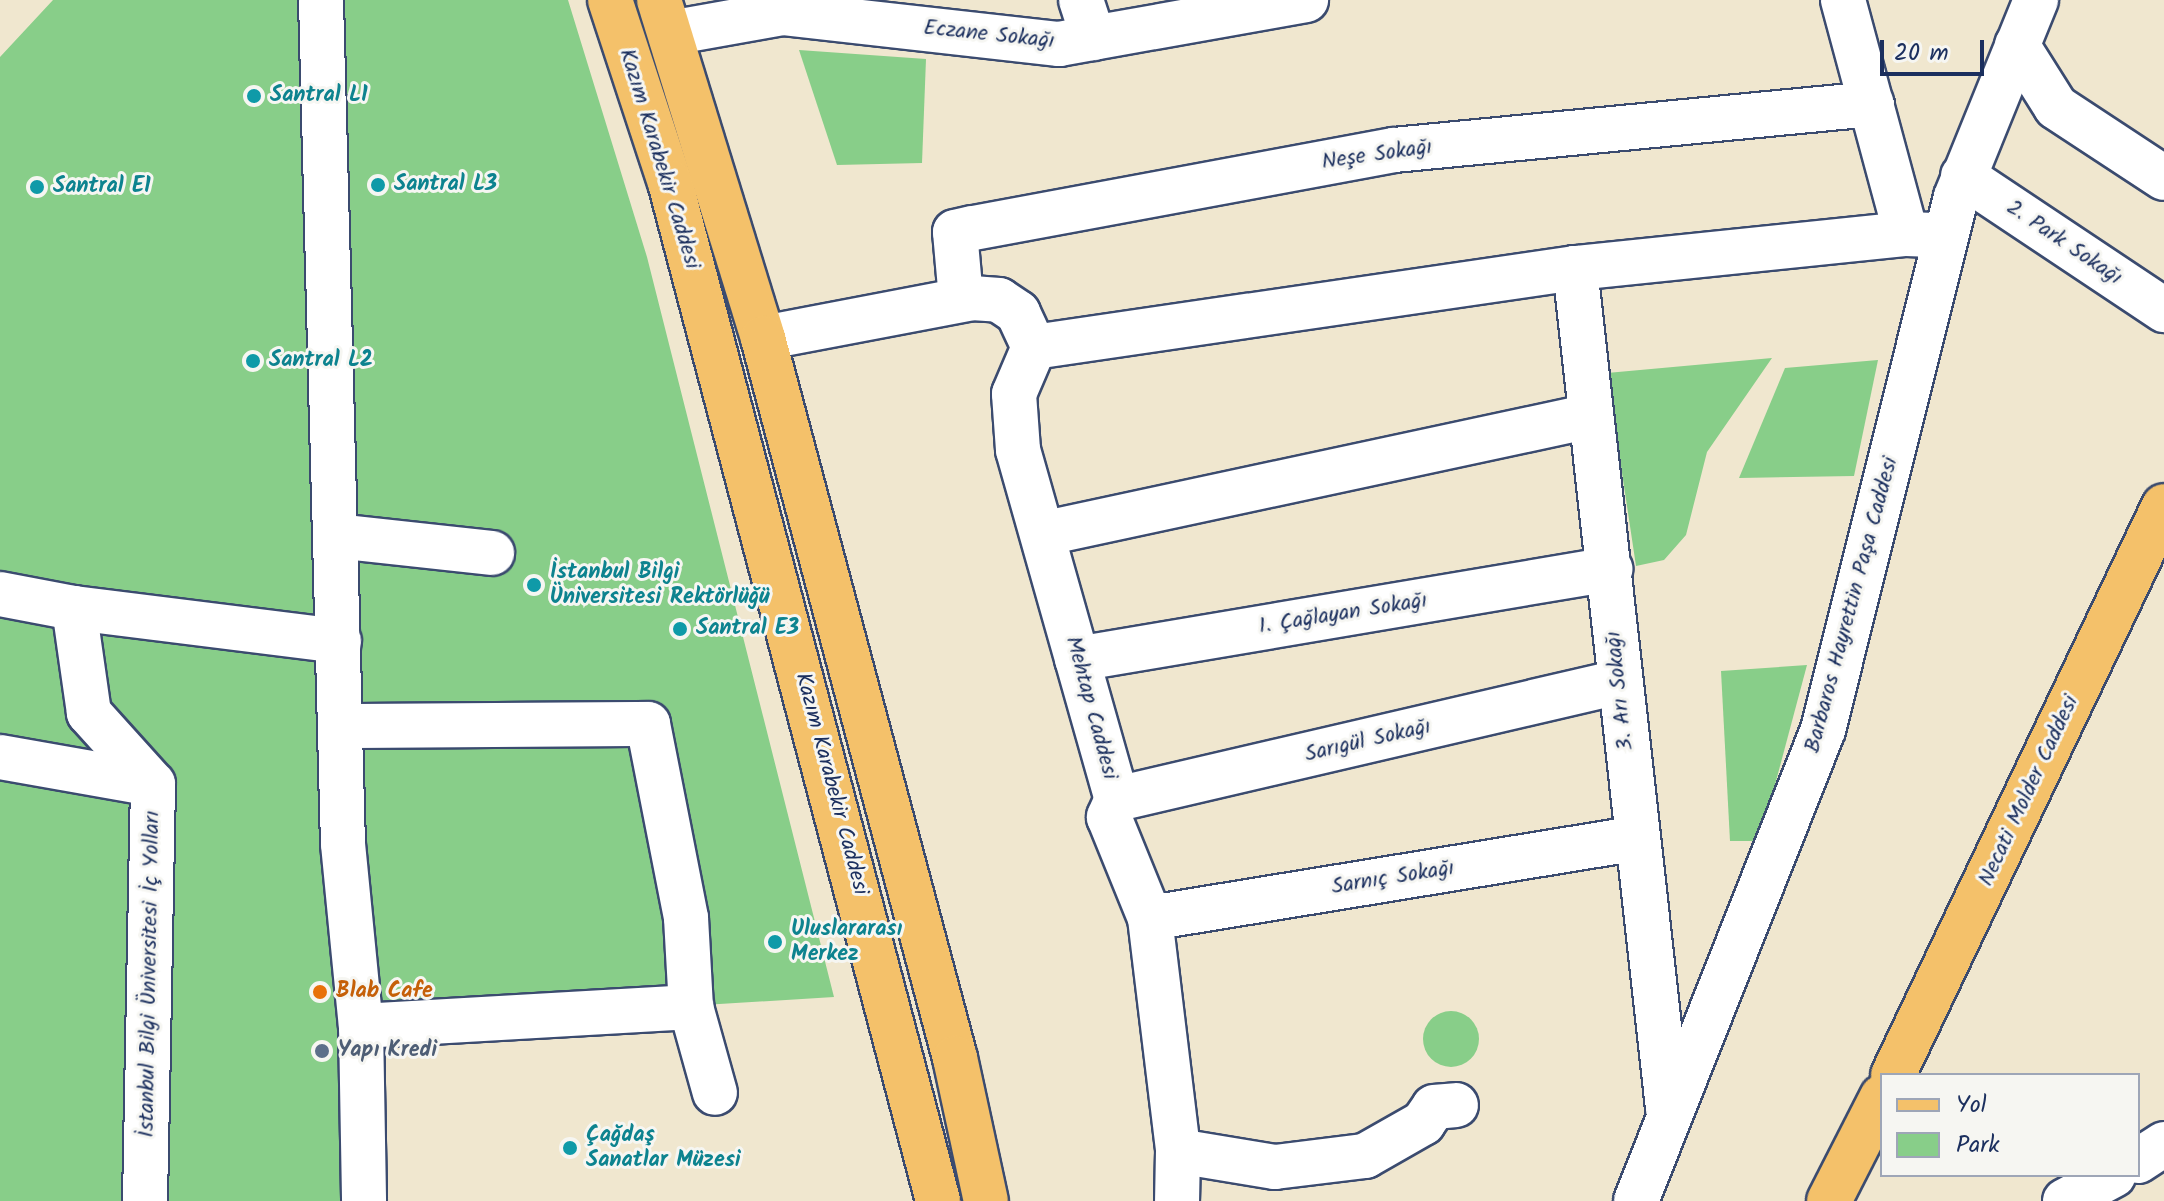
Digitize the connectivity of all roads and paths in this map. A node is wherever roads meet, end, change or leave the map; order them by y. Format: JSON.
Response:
{"nodes":[{"id":1,"x":321,"y":0,"type":"edge"},
{"id":2,"x":610,"y":0,"type":"edge"},
{"id":3,"x":1306,"y":0,"type":"edge"},
{"id":4,"x":1843,"y":0,"type":"edge"},
{"id":5,"x":2036,"y":0,"type":"edge"},
{"id":6,"x":664,"y":17,"type":"edge"},
{"id":7,"x":1087,"y":19,"type":"edge"},
{"id":8,"x":2017,"y":45,"type":"junction"},
{"id":9,"x":1872,"y":104,"type":"junction"},
{"id":10,"x":1963,"y":176,"type":"junction"},
{"id":11,"x":2164,"y":178,"type":"edge"},
{"id":12,"x":1927,"y":235,"type":"junction"},
{"id":13,"x":1575,"y":268,"type":"junction"},
{"id":14,"x":961,"y":299,"type":"junction"},
{"id":15,"x":2164,"y":310,"type":"edge"},
{"id":16,"x":763,"y":338,"type":"junction"},
{"id":17,"x":1034,"y":347,"type":"junction"},
{"id":18,"x":1591,"y":416,"type":"junction"},
{"id":19,"x":2164,"y":506,"type":"edge"},
{"id":20,"x":1046,"y":533,"type":"junction"},
{"id":21,"x":336,"y":536,"type":"junction"},
{"id":22,"x":492,"y":553,"type":"dead end"},
{"id":23,"x":1610,"y":569,"type":"junction"},
{"id":24,"x":0,"y":594,"type":"edge"},
{"id":25,"x":74,"y":608,"type":"junction"},
{"id":26,"x":339,"y":641,"type":"junction"},
{"id":27,"x":1077,"y":659,"type":"junction"},
{"id":28,"x":1619,"y":682,"type":"junction"},
{"id":29,"x":342,"y":726,"type":"junction"},
{"id":30,"x":0,"y":757,"type":"edge"},
{"id":31,"x":153,"y":784,"type":"junction"},
{"id":32,"x":1117,"y":799,"type":"junction"},
{"id":33,"x":1637,"y":838,"type":"junction"},
{"id":34,"x":1150,"y":918,"type":"junction"},
{"id":35,"x":691,"y":1007,"type":"junction"},
{"id":36,"x":361,"y":1026,"type":"junction"},
{"id":37,"x":1894,"y":1073,"type":"edge"},
{"id":38,"x":715,"y":1093,"type":"dead end"},
{"id":39,"x":1880,"y":1102,"type":"edge"},
{"id":40,"x":1456,"y":1105,"type":"dead end"},
{"id":41,"x":1668,"y":1114,"type":"junction"},
{"id":42,"x":2164,"y":1144,"type":"edge"},
{"id":43,"x":1178,"y":1151,"type":"junction"},
{"id":44,"x":2140,"y":1160,"type":"edge"},
{"id":45,"x":2110,"y":1177,"type":"edge"},
{"id":46,"x":1839,"y":1199,"type":"edge"},
{"id":47,"x":145,"y":1201,"type":"edge"},
{"id":48,"x":364,"y":1201,"type":"edge"},
{"id":49,"x":938,"y":1201,"type":"edge"},
{"id":50,"x":986,"y":1201,"type":"edge"},
{"id":51,"x":1177,"y":1201,"type":"edge"},
{"id":52,"x":1636,"y":1201,"type":"edge"},
{"id":53,"x":2065,"y":1201,"type":"edge"}],
"edges":[{"from":1,"to":21,"type":"street"},
{"from":2,"to":49,"type":"main road","name":"Kazım Karabekir Caddesi"},
{"from":3,"to":7,"type":"street","name":"Eczane Sokağı"},
{"from":4,"to":9,"type":"street"},
{"from":5,"to":8,"type":"street","name":"Barbaros Hayrettin Paşa Caddesi"},
{"from":6,"to":7,"type":"street","name":"Eczane Sokağı"},
{"from":6,"to":16,"type":"main road"},
{"from":8,"to":10,"type":"street","name":"Barbaros Hayrettin Paşa Caddesi"},
{"from":8,"to":11,"type":"street"},
{"from":9,"to":12,"type":"street"},
{"from":9,"to":14,"type":"street","name":"Neşe Sokağı"},
{"from":10,"to":12,"type":"street","name":"Barbaros Hayrettin Paşa Caddesi"},
{"from":10,"to":15,"type":"street","name":"2. Park Sokağı"},
{"from":12,"to":13,"type":"street"},
{"from":12,"to":41,"type":"street","name":"Barbaros Hayrettin Paşa Caddesi"},
{"from":13,"to":17,"type":"street"},
{"from":13,"to":18,"type":"street","name":"3. Arı Sokağı"},
{"from":14,"to":16,"type":"street"},
{"from":14,"to":17,"type":"street"},
{"from":16,"to":50,"type":"main road"},
{"from":17,"to":20,"type":"street","name":"Mehtap Caddesi"},
{"from":18,"to":20,"type":"street"},
{"from":18,"to":23,"type":"street","name":"3. Arı Sokağı"},
{"from":19,"to":37,"type":"main road","name":"Necati Molder Caddesi"},
{"from":20,"to":27,"type":"street","name":"Mehtap Caddesi"},
{"from":21,"to":22,"type":"street"},
{"from":21,"to":26,"type":"street"},
{"from":23,"to":27,"type":"street","name":"1. Çağlayan Sokağı"},
{"from":23,"to":28,"type":"street","name":"3. Arı Sokağı"},
{"from":24,"to":25,"type":"street"},
{"from":25,"to":26,"type":"street"},
{"from":25,"to":31,"type":"street","name":"İstanbul Bilgi Üniversitesi İç Yolları"},
{"from":26,"to":29,"type":"street"},
{"from":27,"to":32,"type":"street","name":"Mehtap Caddesi"},
{"from":28,"to":32,"type":"street","name":"Sarıgül Sokağı"},
{"from":28,"to":33,"type":"street","name":"3. Arı Sokağı"},
{"from":29,"to":35,"type":"street"},
{"from":29,"to":36,"type":"street"},
{"from":30,"to":31,"type":"street"},
{"from":31,"to":47,"type":"street","name":"İstanbul Bilgi Üniversitesi İç Yolları"},
{"from":32,"to":34,"type":"street","name":"Mehtap Caddesi"},
{"from":33,"to":34,"type":"street","name":"Sarnıç Sokağı"},
{"from":33,"to":41,"type":"street","name":"3. Arı Sokağı"},
{"from":34,"to":43,"type":"street","name":"Mehtap Caddesi"},
{"from":35,"to":36,"type":"street"},
{"from":35,"to":38,"type":"street"},
{"from":36,"to":48,"type":"street"},
{"from":39,"to":46,"type":"main road"},
{"from":40,"to":43,"type":"street"},
{"from":41,"to":52,"type":"street","name":"Barbaros Hayrettin Paşa Caddesi"},
{"from":42,"to":44,"type":"street"},
{"from":43,"to":51,"type":"street","name":"Mehtap Caddesi"},
{"from":45,"to":53,"type":"street"}]}
